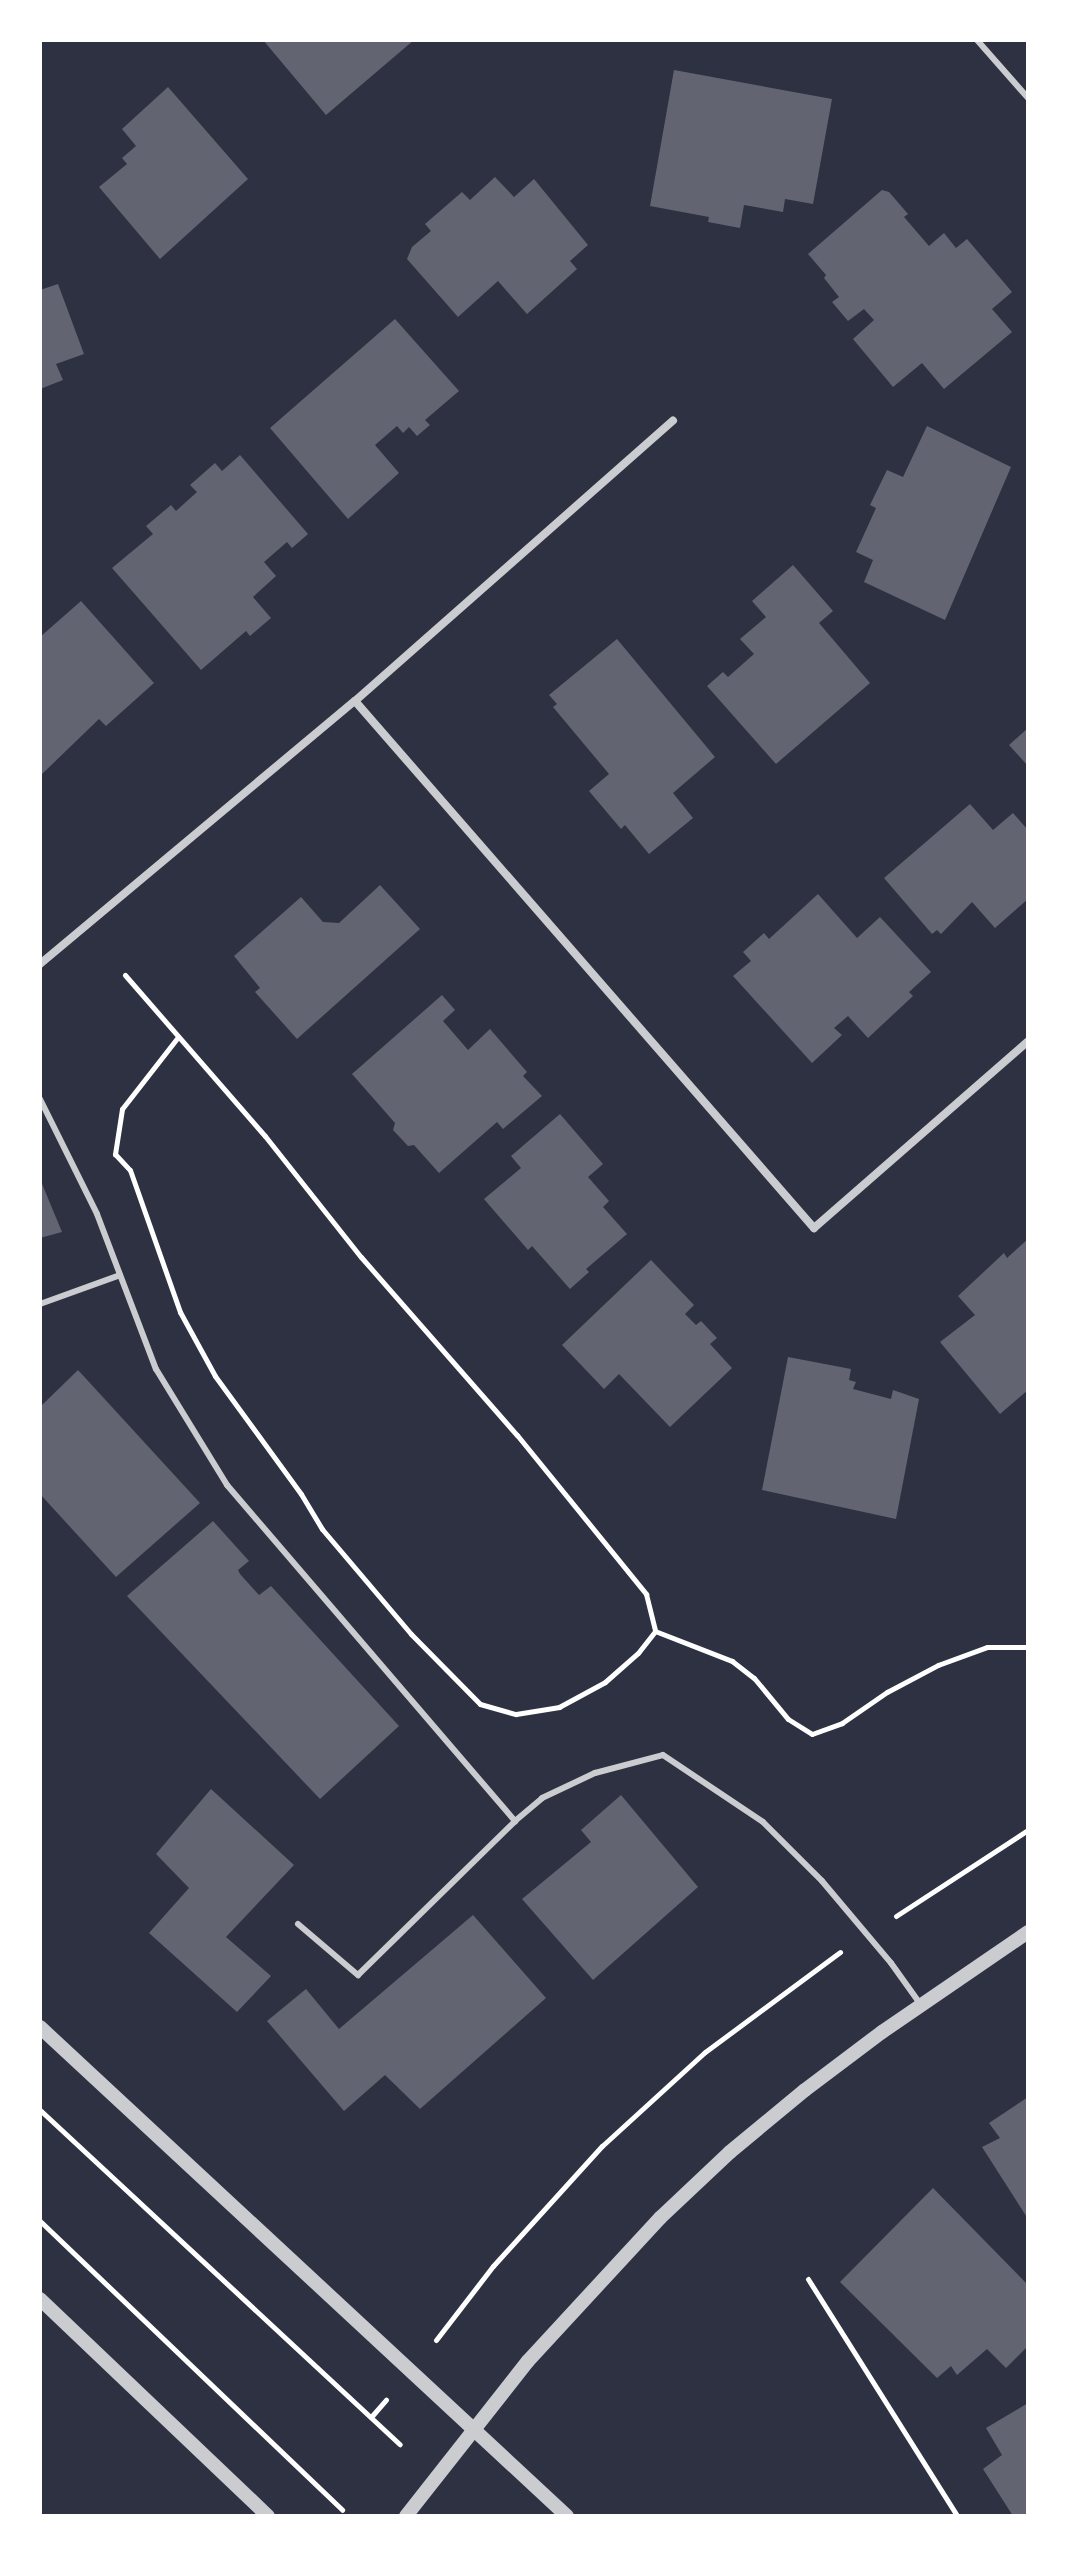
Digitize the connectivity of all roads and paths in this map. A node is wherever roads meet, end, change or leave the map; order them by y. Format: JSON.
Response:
{"nodes":[{"id":1,"x":977,"y":40,"type":"edge"},
{"id":2,"x":1028,"y":98,"type":"edge"},
{"id":3,"x":673,"y":421,"type":"dead end"},
{"id":4,"x":355,"y":701,"type":"junction"},
{"id":5,"x":40,"y":964,"type":"edge"},
{"id":6,"x":125,"y":975,"type":"dead end"},
{"id":7,"x":178,"y":1037,"type":"junction"},
{"id":8,"x":1028,"y":1041,"type":"edge"},
{"id":9,"x":40,"y":1099,"type":"edge"},
{"id":10,"x":120,"y":1275,"type":"junction"},
{"id":11,"x":40,"y":1304,"type":"edge"},
{"id":12,"x":655,"y":1631,"type":"junction"},
{"id":13,"x":1028,"y":1647,"type":"edge"},
{"id":14,"x":515,"y":1821,"type":"junction"},
{"id":15,"x":1028,"y":1830,"type":"edge"},
{"id":16,"x":298,"y":1924,"type":"dead end"},
{"id":17,"x":1028,"y":1932,"type":"edge"},
{"id":18,"x":865,"y":1936,"type":"junction"},
{"id":19,"x":921,"y":2005,"type":"junction"},
{"id":20,"x":40,"y":2027,"type":"edge"},
{"id":21,"x":40,"y":2110,"type":"edge"},
{"id":22,"x":40,"y":2221,"type":"edge"},
{"id":23,"x":808,"y":2279,"type":"dead end"},
{"id":24,"x":40,"y":2299,"type":"edge"},
{"id":25,"x":436,"y":2340,"type":"dead end"},
{"id":26,"x":391,"y":2394,"type":"dead end"},
{"id":27,"x":371,"y":2417,"type":"junction"},
{"id":28,"x":473,"y":2430,"type":"junction"},
{"id":29,"x":400,"y":2444,"type":"dead end"},
{"id":30,"x":342,"y":2510,"type":"dead end"},
{"id":31,"x":268,"y":2516,"type":"edge"},
{"id":32,"x":406,"y":2516,"type":"edge"},
{"id":33,"x":567,"y":2516,"type":"edge"},
{"id":34,"x":957,"y":2516,"type":"edge"}],
"edges":[{"from":1,"to":2,"type":"lane"},
{"from":3,"to":4,"type":"street"},
{"from":4,"to":5,"type":"street"},
{"from":4,"to":8,"type":"street"},
{"from":6,"to":7,"type":"path"},
{"from":7,"to":12,"type":"path"},
{"from":7,"to":12,"type":"path"},
{"from":9,"to":10,"type":"lane"},
{"from":10,"to":11,"type":"lane"},
{"from":10,"to":14,"type":"lane"},
{"from":12,"to":13,"type":"path"},
{"from":14,"to":16,"type":"lane"},
{"from":14,"to":18,"type":"lane"},
{"from":15,"to":18,"type":"path"},
{"from":17,"to":19,"type":"street"},
{"from":18,"to":19,"type":"lane"},
{"from":18,"to":25,"type":"path"},
{"from":19,"to":28,"type":"street"},
{"from":20,"to":28,"type":"street"},
{"from":21,"to":27,"type":"path"},
{"from":22,"to":30,"type":"path"},
{"from":23,"to":34,"type":"path"},
{"from":24,"to":31,"type":"street"},
{"from":26,"to":27,"type":"path"},
{"from":27,"to":29,"type":"path"},
{"from":28,"to":32,"type":"street"},
{"from":28,"to":33,"type":"street"}]}
